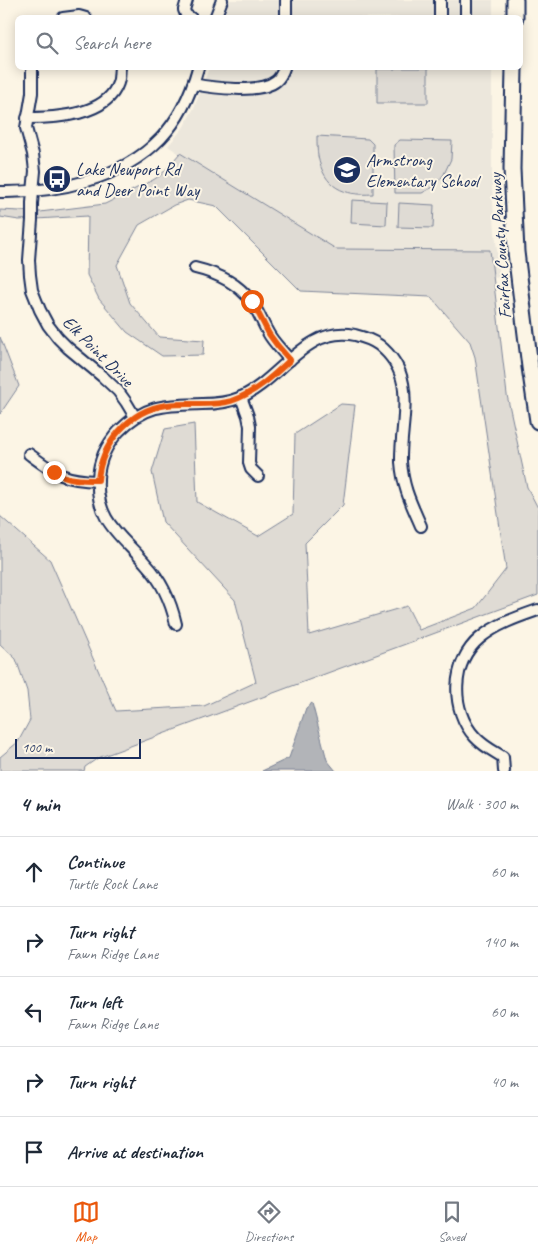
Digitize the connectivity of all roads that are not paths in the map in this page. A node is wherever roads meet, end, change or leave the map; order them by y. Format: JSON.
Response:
{"nodes":[{"id":1,"x":187,"y":0,"type":"edge"},
{"id":2,"x":222,"y":0,"type":"edge"},
{"id":3,"x":286,"y":0,"type":"edge"},
{"id":4,"x":440,"y":0,"type":"edge"},
{"id":5,"x":466,"y":0,"type":"edge"},
{"id":6,"x":515,"y":0,"type":"edge"},
{"id":7,"x":186,"y":15,"type":"edge"},
{"id":8,"x":216,"y":15,"type":"edge"},
{"id":9,"x":286,"y":15,"type":"edge"},
{"id":10,"x":440,"y":15,"type":"edge"},
{"id":11,"x":466,"y":15,"type":"edge"},
{"id":12,"x":515,"y":15,"type":"edge"},
{"id":13,"x":32,"y":70,"type":"edge"},
{"id":14,"x":120,"y":70,"type":"edge"},
{"id":15,"x":198,"y":70,"type":"edge"},
{"id":16,"x":283,"y":70,"type":"edge"},
{"id":17,"x":514,"y":70,"type":"edge"},
{"id":18,"x":194,"y":84,"type":"junction"},
{"id":19,"x":27,"y":118,"type":"junction"},
{"id":20,"x":33,"y":190,"type":"junction"},
{"id":21,"x":0,"y":192,"type":"edge"},
{"id":22,"x":194,"y":268,"type":"dead end"},
{"id":23,"x":290,"y":360,"type":"junction"},
{"id":24,"x":241,"y":397,"type":"junction"},
{"id":25,"x":135,"y":417,"type":"junction"},
{"id":26,"x":538,"y":421,"type":"edge"},
{"id":27,"x":29,"y":454,"type":"dead end"},
{"id":28,"x":258,"y":476,"type":"dead end"},
{"id":29,"x":98,"y":480,"type":"junction"},
{"id":30,"x":421,"y":526,"type":"dead end"},
{"id":31,"x":538,"y":610,"type":"edge"},
{"id":32,"x":176,"y":624,"type":"dead end"},
{"id":33,"x":504,"y":771,"type":"edge"}],
"edges":[{"from":1,"to":7,"type":"street"},
{"from":2,"to":8,"type":"street"},
{"from":3,"to":9,"type":"street"},
{"from":4,"to":10,"type":"street"},
{"from":5,"to":11,"type":"street"},
{"from":6,"to":12,"type":"highway"},
{"from":13,"to":19,"type":"street","name":"Elk Point Drive"},
{"from":14,"to":19,"type":"street"},
{"from":15,"to":18,"type":"street"},
{"from":16,"to":18,"type":"street"},
{"from":17,"to":26,"type":"highway","name":"Fairfax County Parkway"},
{"from":18,"to":20,"type":"street"},
{"from":19,"to":20,"type":"street","name":"Elk Point Drive"},
{"from":20,"to":21,"type":"street"},
{"from":20,"to":25,"type":"street","name":"Elk Point Drive"},
{"from":22,"to":23,"type":"street"},
{"from":23,"to":24,"type":"street"},
{"from":23,"to":30,"type":"street"},
{"from":24,"to":25,"type":"street"},
{"from":24,"to":28,"type":"street"},
{"from":25,"to":29,"type":"street"},
{"from":27,"to":29,"type":"street"},
{"from":29,"to":32,"type":"street"},
{"from":31,"to":33,"type":"street"}]}
